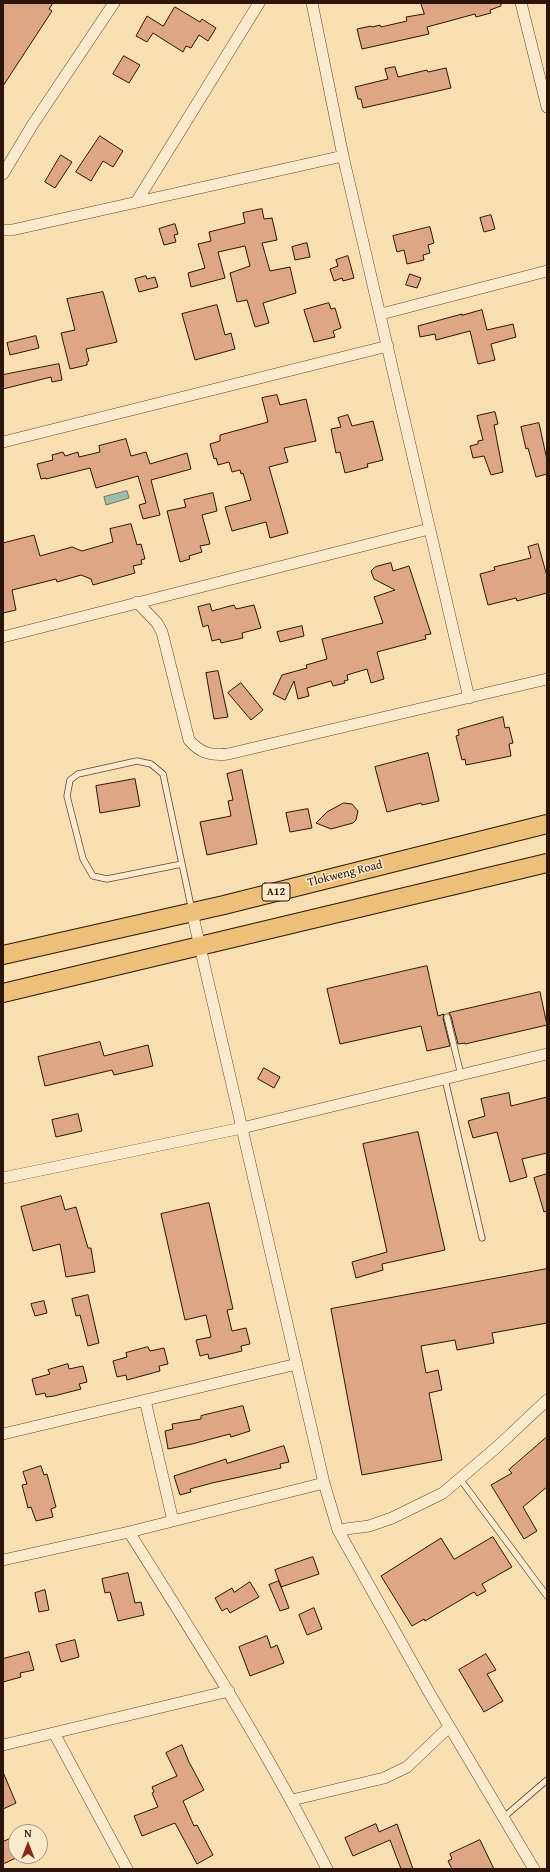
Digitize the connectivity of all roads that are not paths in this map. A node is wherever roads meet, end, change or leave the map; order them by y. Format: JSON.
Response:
{"nodes":[{"id":1,"x":114,"y":3,"type":"edge"},
{"id":2,"x":259,"y":3,"type":"edge"},
{"id":3,"x":312,"y":3,"type":"edge"},
{"id":4,"x":521,"y":3,"type":"edge"},
{"id":5,"x":547,"y":107,"type":"edge"},
{"id":6,"x":343,"y":156,"type":"junction"},
{"id":7,"x":3,"y":174,"type":"edge"},
{"id":8,"x":137,"y":201,"type":"junction"},
{"id":9,"x":3,"y":230,"type":"edge"},
{"id":10,"x":547,"y":271,"type":"edge"},
{"id":11,"x":381,"y":314,"type":"junction"},
{"id":12,"x":388,"y":346,"type":"junction"},
{"id":13,"x":3,"y":442,"type":"edge"},
{"id":14,"x":429,"y":530,"type":"junction"},
{"id":15,"x":137,"y":602,"type":"junction"},
{"id":16,"x":3,"y":637,"type":"edge"},
{"id":17,"x":547,"y":679,"type":"edge"},
{"id":18,"x":469,"y":698,"type":"junction"},
{"id":19,"x":547,"y":817,"type":"edge"},
{"id":20,"x":547,"y":824,"type":"edge"},
{"id":21,"x":472,"y":842,"type":"junction"},
{"id":22,"x":547,"y":863,"type":"edge"},
{"id":23,"x":182,"y":864,"type":"junction"},
{"id":24,"x":192,"y":912,"type":"junction"},
{"id":25,"x":200,"y":947,"type":"junction"},
{"id":26,"x":3,"y":955,"type":"edge"},
{"id":27,"x":3,"y":993,"type":"edge"},
{"id":28,"x":447,"y":1017,"type":"dead end"},
{"id":29,"x":547,"y":1054,"type":"edge"},
{"id":30,"x":461,"y":1075,"type":"junction"},
{"id":31,"x":445,"y":1079,"type":"junction"},
{"id":32,"x":242,"y":1128,"type":"junction"},
{"id":33,"x":3,"y":1178,"type":"edge"},
{"id":34,"x":482,"y":1238,"type":"dead end"},
{"id":35,"x":297,"y":1364,"type":"junction"},
{"id":36,"x":145,"y":1400,"type":"junction"},
{"id":37,"x":547,"y":1400,"type":"edge"},
{"id":38,"x":3,"y":1434,"type":"edge"},
{"id":39,"x":460,"y":1480,"type":"junction"},
{"id":40,"x":324,"y":1483,"type":"junction"},
{"id":41,"x":173,"y":1521,"type":"junction"},
{"id":42,"x":338,"y":1530,"type":"junction"},
{"id":43,"x":129,"y":1532,"type":"junction"},
{"id":44,"x":3,"y":1560,"type":"edge"},
{"id":45,"x":547,"y":1596,"type":"edge"},
{"id":46,"x":229,"y":1691,"type":"junction"},
{"id":47,"x":449,"y":1727,"type":"junction"},
{"id":48,"x":54,"y":1733,"type":"junction"},
{"id":49,"x":3,"y":1745,"type":"edge"},
{"id":50,"x":547,"y":1780,"type":"edge"},
{"id":51,"x":292,"y":1800,"type":"junction"},
{"id":52,"x":504,"y":1817,"type":"junction"},
{"id":53,"x":127,"y":1869,"type":"edge"},
{"id":54,"x":327,"y":1869,"type":"edge"},
{"id":55,"x":534,"y":1869,"type":"edge"}],
"edges":[{"from":1,"to":7,"type":"street"},
{"from":2,"to":8,"type":"street"},
{"from":3,"to":6,"type":"street"},
{"from":4,"to":5,"type":"street"},
{"from":6,"to":8,"type":"street"},
{"from":6,"to":11,"type":"street"},
{"from":8,"to":9,"type":"street"},
{"from":10,"to":11,"type":"street"},
{"from":11,"to":12,"type":"street"},
{"from":12,"to":13,"type":"street"},
{"from":12,"to":14,"type":"street"},
{"from":14,"to":15,"type":"street"},
{"from":14,"to":18,"type":"street"},
{"from":15,"to":16,"type":"street"},
{"from":15,"to":18,"type":"street"},
{"from":17,"to":18,"type":"street"},
{"from":19,"to":21,"type":"street"},
{"from":20,"to":21,"type":"main road","name":"Tlokweng Road","number":"A12"},
{"from":21,"to":24,"type":"main road","name":"Tlokweng Road","number":"A12"},
{"from":22,"to":25,"type":"main road"},
{"from":23,"to":23,"type":"lane"},
{"from":23,"to":24,"type":"lane"},
{"from":24,"to":25,"type":"street"},
{"from":24,"to":26,"type":"main road","name":"Tlokweng Road","number":"A12"},
{"from":25,"to":27,"type":"main road"},
{"from":25,"to":32,"type":"street"},
{"from":28,"to":30,"type":"lane"},
{"from":29,"to":30,"type":"street"},
{"from":30,"to":31,"type":"street"},
{"from":31,"to":32,"type":"street"},
{"from":31,"to":34,"type":"lane"},
{"from":32,"to":33,"type":"street"},
{"from":32,"to":35,"type":"street"},
{"from":35,"to":36,"type":"street"},
{"from":35,"to":40,"type":"street"},
{"from":36,"to":38,"type":"street"},
{"from":36,"to":41,"type":"street"},
{"from":37,"to":39,"type":"street"},
{"from":39,"to":42,"type":"street"},
{"from":39,"to":45,"type":"lane"},
{"from":40,"to":41,"type":"street"},
{"from":40,"to":42,"type":"street"},
{"from":41,"to":43,"type":"street"},
{"from":42,"to":47,"type":"street"},
{"from":43,"to":44,"type":"street"},
{"from":43,"to":46,"type":"street"},
{"from":46,"to":48,"type":"street"},
{"from":46,"to":51,"type":"street"},
{"from":47,"to":51,"type":"street"},
{"from":47,"to":52,"type":"street"},
{"from":48,"to":49,"type":"street"},
{"from":48,"to":53,"type":"street"},
{"from":50,"to":52,"type":"lane"},
{"from":51,"to":54,"type":"street"},
{"from":52,"to":55,"type":"street"}]}
